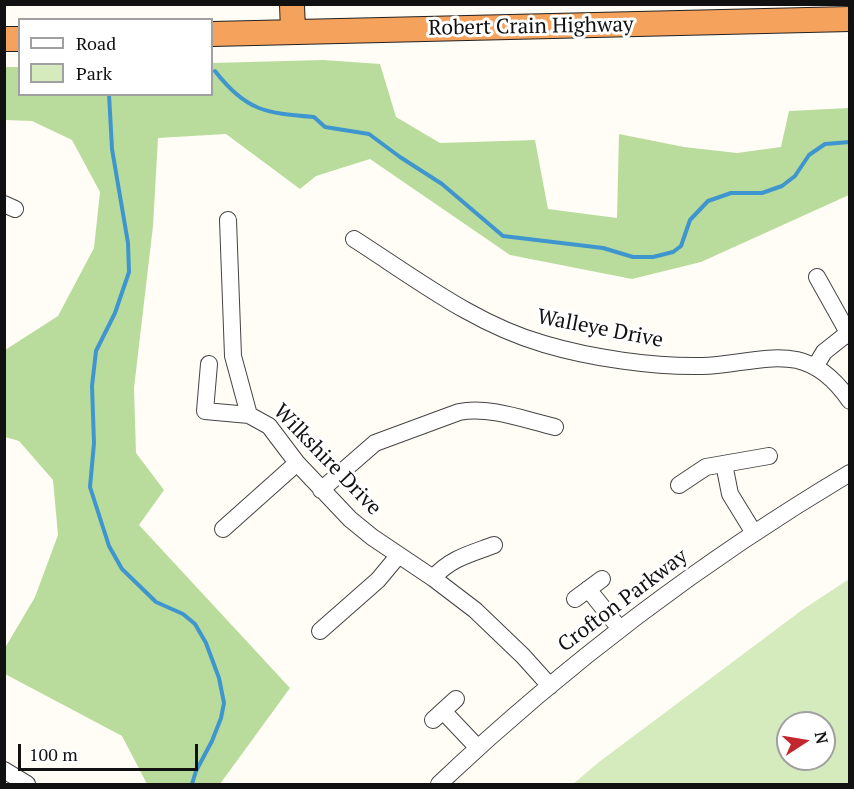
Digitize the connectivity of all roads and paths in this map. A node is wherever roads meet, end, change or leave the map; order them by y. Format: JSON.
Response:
{"nodes":[{"id":1,"x":292,"y":4,"type":"edge"},
{"id":2,"x":849,"y":19,"type":"edge"},
{"id":3,"x":293,"y":32,"type":"junction"},
{"id":4,"x":213,"y":34,"type":"edge"},
{"id":5,"x":228,"y":220,"type":"dead end"},
{"id":6,"x":354,"y":239,"type":"dead end"},
{"id":7,"x":817,"y":277,"type":"dead end"},
{"id":8,"x":848,"y":334,"type":"edge"},
{"id":9,"x":209,"y":364,"type":"dead end"},
{"id":10,"x":815,"y":367,"type":"junction"},
{"id":11,"x":849,"y":401,"type":"edge"},
{"id":12,"x":249,"y":415,"type":"junction"},
{"id":13,"x":555,"y":426,"type":"dead end"},
{"id":14,"x":769,"y":456,"type":"dead end"},
{"id":15,"x":297,"y":464,"type":"junction"},
{"id":16,"x":724,"y":464,"type":"junction"},
{"id":17,"x":849,"y":473,"type":"edge"},
{"id":18,"x":679,"y":485,"type":"dead end"},
{"id":19,"x":321,"y":490,"type":"junction"},
{"id":20,"x":223,"y":529,"type":"dead end"},
{"id":21,"x":754,"y":533,"type":"junction"},
{"id":22,"x":494,"y":545,"type":"dead end"},
{"id":23,"x":398,"y":556,"type":"junction"},
{"id":24,"x":434,"y":578,"type":"junction"},
{"id":25,"x":603,"y":579,"type":"dead end"},
{"id":26,"x":620,"y":629,"type":"junction"},
{"id":27,"x":320,"y":631,"type":"dead end"},
{"id":28,"x":550,"y":686,"type":"junction"},
{"id":29,"x":456,"y":699,"type":"dead end"},
{"id":30,"x":478,"y":748,"type":"junction"},
{"id":31,"x":4,"y":770,"type":"edge"},
{"id":32,"x":27,"y":784,"type":"edge"},
{"id":33,"x":439,"y":784,"type":"edge"}],
"edges":[{"from":1,"to":3,"type":"highway"},
{"from":2,"to":3,"type":"highway","name":"Robert Crain Highway"},
{"from":3,"to":4,"type":"highway","name":"Robert Crain Highway"},
{"from":5,"to":12,"type":"street","name":"Wilkshire Drive"},
{"from":6,"to":10,"type":"street","name":"Walleye Drive"},
{"from":7,"to":8,"type":"street"},
{"from":8,"to":10,"type":"street"},
{"from":9,"to":12,"type":"street"},
{"from":10,"to":11,"type":"street","name":"Walleye Drive"},
{"from":12,"to":15,"type":"street","name":"Wilkshire Drive"},
{"from":13,"to":19,"type":"street"},
{"from":14,"to":16,"type":"street"},
{"from":15,"to":19,"type":"street","name":"Wilkshire Drive"},
{"from":15,"to":20,"type":"street"},
{"from":16,"to":18,"type":"street"},
{"from":16,"to":21,"type":"street"},
{"from":17,"to":21,"type":"street","name":"Crofton Parkway"},
{"from":19,"to":23,"type":"street","name":"Wilkshire Drive"},
{"from":21,"to":26,"type":"street","name":"Crofton Parkway"},
{"from":22,"to":24,"type":"street"},
{"from":23,"to":24,"type":"street","name":"Wilkshire Drive"},
{"from":23,"to":27,"type":"street"},
{"from":24,"to":28,"type":"street","name":"Wilkshire Drive"},
{"from":25,"to":26,"type":"street"},
{"from":26,"to":28,"type":"street","name":"Crofton Parkway"},
{"from":28,"to":30,"type":"street","name":"Crofton Parkway"},
{"from":29,"to":30,"type":"street"},
{"from":30,"to":33,"type":"street","name":"Crofton Parkway"},
{"from":31,"to":32,"type":"street"}]}
